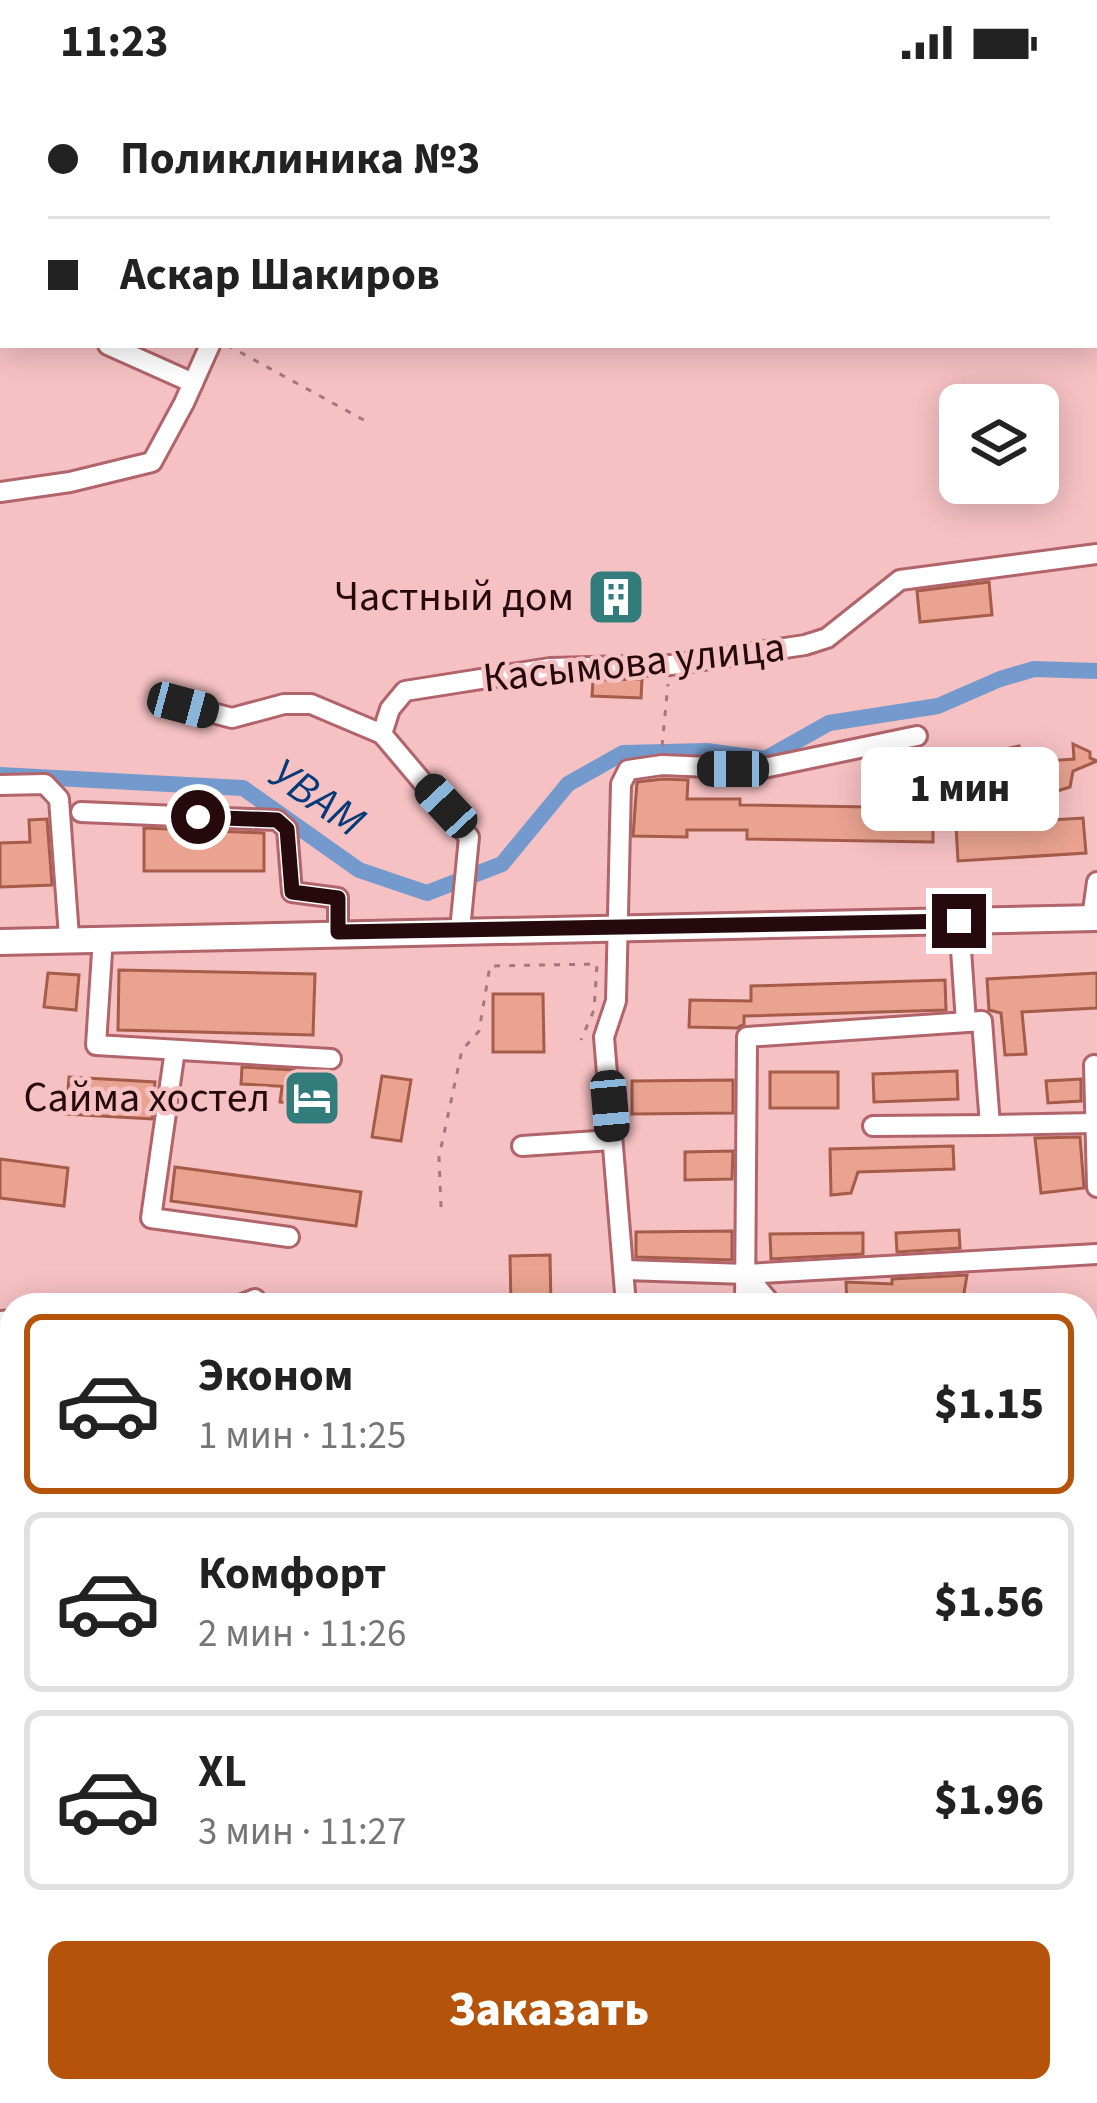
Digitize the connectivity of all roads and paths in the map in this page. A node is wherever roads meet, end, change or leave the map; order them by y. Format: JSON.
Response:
{"nodes":[{"id":1,"x":115,"y":348,"type":"edge"},
{"id":2,"x":209,"y":348,"type":"edge"},
{"id":3,"x":232,"y":348,"type":"edge"},
{"id":4,"x":193,"y":383,"type":"junction"},
{"id":5,"x":370,"y":424,"type":"dead end"},
{"id":6,"x":0,"y":492,"type":"edge"},
{"id":7,"x":1097,"y":554,"type":"edge"},
{"id":8,"x":671,"y":664,"type":"junction"},
{"id":9,"x":183,"y":705,"type":"dead end"},
{"id":10,"x":382,"y":734,"type":"junction"},
{"id":11,"x":917,"y":736,"type":"dead end"},
{"id":12,"x":661,"y":754,"type":"dead end"},
{"id":13,"x":0,"y":785,"type":"edge"},
{"id":14,"x":80,"y":812,"type":"dead end"},
{"id":15,"x":1097,"y":882,"type":"edge"},
{"id":16,"x":1095,"y":918,"type":"edge"},
{"id":17,"x":959,"y":921,"type":"junction"},
{"id":18,"x":615,"y":927,"type":"junction"},
{"id":19,"x":460,"y":930,"type":"junction"},
{"id":20,"x":338,"y":932,"type":"junction"},
{"id":21,"x":69,"y":937,"type":"junction"},
{"id":22,"x":103,"y":937,"type":"junction"},
{"id":23,"x":0,"y":941,"type":"edge"},
{"id":24,"x":966,"y":1022,"type":"junction"},
{"id":25,"x":581,"y":1040,"type":"dead end"},
{"id":26,"x":175,"y":1050,"type":"junction"},
{"id":27,"x":331,"y":1059,"type":"dead end"},
{"id":28,"x":1094,"y":1065,"type":"edge"},
{"id":29,"x":1095,"y":1123,"type":"edge"},
{"id":30,"x":990,"y":1125,"type":"junction"},
{"id":31,"x":873,"y":1126,"type":"dead end"},
{"id":32,"x":612,"y":1140,"type":"junction"},
{"id":33,"x":522,"y":1146,"type":"dead end"},
{"id":34,"x":1097,"y":1187,"type":"edge"},
{"id":35,"x":441,"y":1207,"type":"dead end"},
{"id":36,"x":289,"y":1238,"type":"dead end"},
{"id":37,"x":1097,"y":1254,"type":"edge"},
{"id":38,"x":625,"y":1270,"type":"junction"},
{"id":39,"x":746,"y":1274,"type":"junction"},
{"id":40,"x":626,"y":1293,"type":"edge"},
{"id":41,"x":746,"y":1293,"type":"edge"},
{"id":42,"x":762,"y":1293,"type":"edge"}],
"edges":[{"from":1,"to":4,"type":"street"},
{"from":2,"to":4,"type":"street"},
{"from":3,"to":5,"type":"path"},
{"from":4,"to":6,"type":"street"},
{"from":7,"to":8,"type":"street","name":"Касымова улица"},
{"from":8,"to":10,"type":"street","name":"Касымова улица"},
{"from":8,"to":12,"type":"path"},
{"from":9,"to":10,"type":"street"},
{"from":10,"to":19,"type":"street"},
{"from":11,"to":18,"type":"street"},
{"from":13,"to":21,"type":"street"},
{"from":14,"to":20,"type":"street"},
{"from":15,"to":16,"type":"street"},
{"from":16,"to":17,"type":"main road"},
{"from":17,"to":18,"type":"main road"},
{"from":17,"to":24,"type":"street"},
{"from":18,"to":19,"type":"main road"},
{"from":18,"to":32,"type":"street"},
{"from":19,"to":20,"type":"main road"},
{"from":20,"to":22,"type":"main road"},
{"from":21,"to":22,"type":"main road"},
{"from":21,"to":23,"type":"main road"},
{"from":22,"to":26,"type":"street"},
{"from":24,"to":30,"type":"street"},
{"from":24,"to":39,"type":"street"},
{"from":25,"to":35,"type":"path"},
{"from":26,"to":27,"type":"street"},
{"from":26,"to":36,"type":"street"},
{"from":28,"to":29,"type":"street"},
{"from":29,"to":30,"type":"street"},
{"from":29,"to":34,"type":"street"},
{"from":30,"to":31,"type":"street"},
{"from":32,"to":33,"type":"street"},
{"from":32,"to":38,"type":"street"},
{"from":37,"to":39,"type":"street"},
{"from":38,"to":39,"type":"street"},
{"from":38,"to":40,"type":"street"},
{"from":39,"to":41,"type":"street"},
{"from":39,"to":42,"type":"street"}]}
